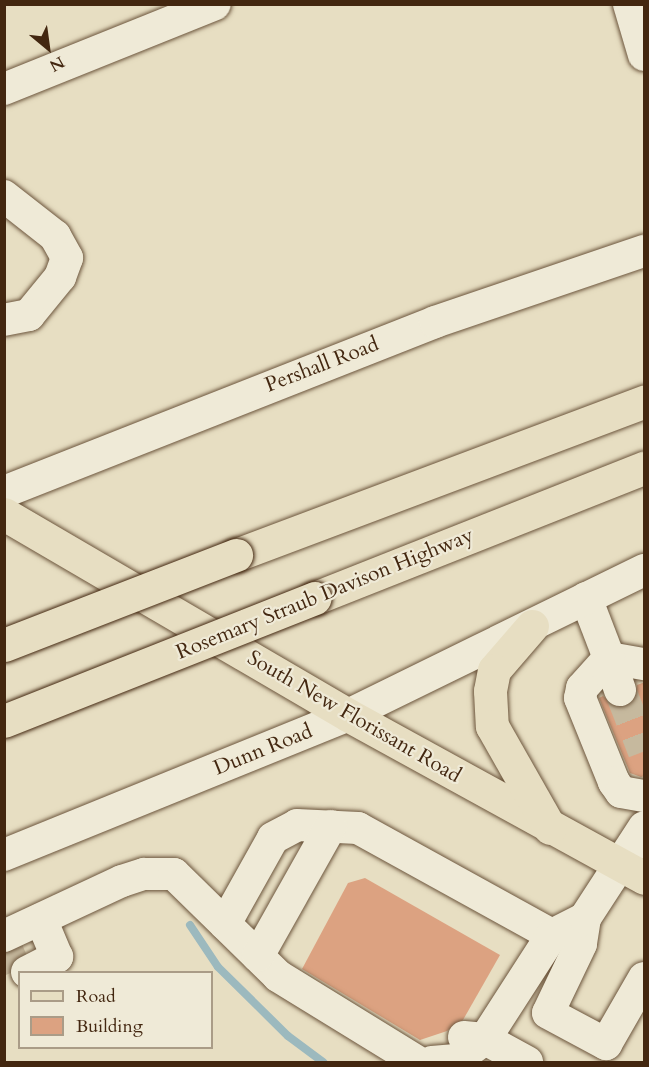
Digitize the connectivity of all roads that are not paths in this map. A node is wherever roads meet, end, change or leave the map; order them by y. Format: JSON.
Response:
{"nodes":[{"id":1,"x":214,"y":4,"type":"edge"},
{"id":2,"x":629,"y":4,"type":"edge"},
{"id":3,"x":645,"y":55,"type":"edge"},
{"id":4,"x":4,"y":89,"type":"edge"},
{"id":5,"x":4,"y":196,"type":"edge"},
{"id":6,"x":645,"y":251,"type":"edge"},
{"id":7,"x":4,"y":320,"type":"edge"},
{"id":8,"x":645,"y":402,"type":"edge"},
{"id":9,"x":645,"y":468,"type":"edge"},
{"id":10,"x":4,"y":492,"type":"edge"},
{"id":11,"x":4,"y":514,"type":"edge"},
{"id":12,"x":645,"y":570,"type":"edge"},
{"id":13,"x":586,"y":598,"type":"junction"},
{"id":14,"x":532,"y":626,"type":"junction"},
{"id":15,"x":4,"y":645,"type":"edge"},
{"id":16,"x":645,"y":645,"type":"edge"},
{"id":17,"x":607,"y":653,"type":"junction"},
{"id":18,"x":645,"y":664,"type":"edge"},
{"id":19,"x":620,"y":690,"type":"tunnel mouth"},
{"id":20,"x":348,"y":715,"type":"junction"},
{"id":21,"x":4,"y":721,"type":"edge"},
{"id":22,"x":645,"y":796,"type":"edge"},
{"id":23,"x":331,"y":826,"type":"junction"},
{"id":24,"x":645,"y":827,"type":"edge"},
{"id":25,"x":551,"y":830,"type":"junction"},
{"id":26,"x":4,"y":855,"type":"edge"},
{"id":27,"x":632,"y":871,"type":"edge"},
{"id":28,"x":585,"y":918,"type":"junction"},
{"id":29,"x":41,"y":919,"type":"junction"},
{"id":30,"x":225,"y":924,"type":"junction"},
{"id":31,"x":552,"y":935,"type":"junction"},
{"id":32,"x":4,"y":936,"type":"edge"},
{"id":33,"x":258,"y":956,"type":"junction"},
{"id":34,"x":11,"y":963,"type":"edge"},
{"id":35,"x":645,"y":978,"type":"edge"},
{"id":36,"x":311,"y":997,"type":"junction"},
{"id":37,"x":485,"y":1039,"type":"junction"},
{"id":38,"x":418,"y":1062,"type":"edge"},
{"id":39,"x":432,"y":1062,"type":"edge"},
{"id":40,"x":527,"y":1062,"type":"edge"}],
"edges":[{"from":1,"to":4,"type":"street"},
{"from":2,"to":3,"type":"street"},
{"from":5,"to":7,"type":"street"},
{"from":6,"to":10,"type":"street","name":"Pershall Road"},
{"from":8,"to":15,"type":"main road","bridge":true},
{"from":9,"to":21,"type":"main road","name":"Rosemary Straub Davison Highway","bridge":true},
{"from":11,"to":20,"type":"main road","name":"South New Florissant Road"},
{"from":12,"to":13,"type":"street","name":"Dunn Road"},
{"from":13,"to":14,"type":"street","name":"Dunn Road"},
{"from":13,"to":17,"type":"street"},
{"from":14,"to":20,"type":"street","name":"Dunn Road"},
{"from":14,"to":25,"type":"main road"},
{"from":16,"to":17,"type":"street"},
{"from":17,"to":18,"type":"street"},
{"from":17,"to":19,"type":"street"},
{"from":17,"to":22,"type":"street"},
{"from":20,"to":25,"type":"main road","name":"South New Florissant Road"},
{"from":20,"to":26,"type":"street","name":"Dunn Road"},
{"from":23,"to":30,"type":"street"},
{"from":23,"to":31,"type":"street"},
{"from":23,"to":33,"type":"street"},
{"from":24,"to":27,"type":"street"},
{"from":25,"to":27,"type":"main road","name":"South New Florissant Road"},
{"from":27,"to":28,"type":"street"},
{"from":28,"to":31,"type":"street"},
{"from":28,"to":35,"type":"street"},
{"from":29,"to":30,"type":"street"},
{"from":29,"to":32,"type":"street"},
{"from":29,"to":34,"type":"street"},
{"from":30,"to":33,"type":"street"},
{"from":31,"to":37,"type":"street"},
{"from":33,"to":36,"type":"street"},
{"from":36,"to":37,"type":"street"},
{"from":36,"to":38,"type":"street"},
{"from":37,"to":39,"type":"street"},
{"from":37,"to":40,"type":"street"}]}
